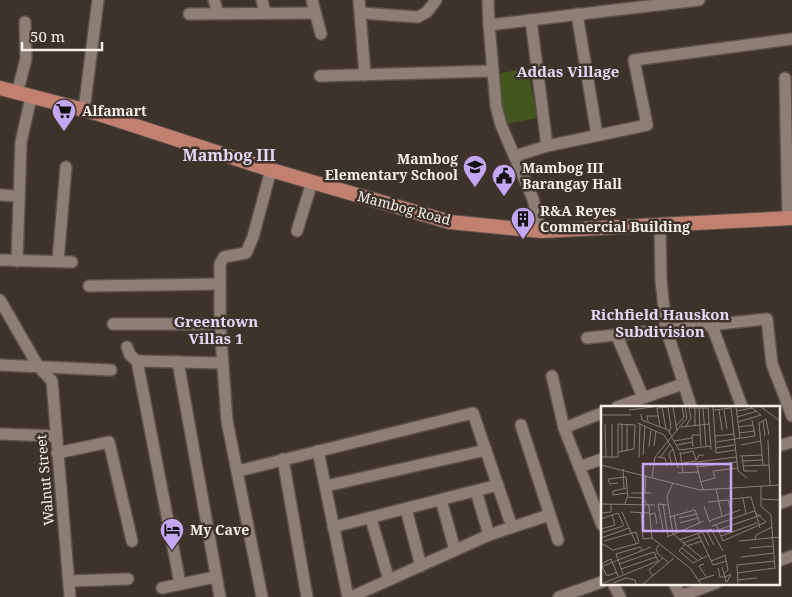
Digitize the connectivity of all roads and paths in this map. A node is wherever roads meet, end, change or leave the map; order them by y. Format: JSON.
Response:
{"nodes":[{"id":1,"x":98,"y":0,"type":"edge"},
{"id":2,"x":214,"y":0,"type":"edge"},
{"id":3,"x":262,"y":0,"type":"edge"},
{"id":4,"x":312,"y":0,"type":"edge"},
{"id":5,"x":359,"y":0,"type":"edge"},
{"id":6,"x":436,"y":0,"type":"edge"},
{"id":7,"x":488,"y":0,"type":"edge"},
{"id":8,"x":698,"y":0,"type":"edge"},
{"id":9,"x":315,"y":12,"type":"junction"},
{"id":10,"x":218,"y":13,"type":"junction"},
{"id":11,"x":265,"y":13,"type":"junction"},
{"id":12,"x":361,"y":13,"type":"junction"},
{"id":13,"x":189,"y":14,"type":"dead end"},
{"id":14,"x":578,"y":14,"type":"junction"},
{"id":15,"x":531,"y":20,"type":"junction"},
{"id":16,"x":25,"y":22,"type":"dead end"},
{"id":17,"x":489,"y":25,"type":"junction"},
{"id":18,"x":321,"y":34,"type":"dead end"},
{"id":19,"x":792,"y":40,"type":"edge"},
{"id":20,"x":493,"y":71,"type":"junction"},
{"id":21,"x":365,"y":75,"type":"junction"},
{"id":22,"x":320,"y":76,"type":"dead end"},
{"id":23,"x":785,"y":78,"type":"dead end"},
{"id":24,"x":0,"y":88,"type":"edge"},
{"id":25,"x":17,"y":93,"type":"junction"},
{"id":26,"x":31,"y":97,"type":"junction"},
{"id":27,"x":84,"y":110,"type":"junction"},
{"id":28,"x":597,"y":136,"type":"junction"},
{"id":29,"x":547,"y":146,"type":"junction"},
{"id":30,"x":515,"y":156,"type":"junction"},
{"id":31,"x":66,"y":167,"type":"dead end"},
{"id":32,"x":271,"y":170,"type":"junction"},
{"id":33,"x":312,"y":182,"type":"junction"},
{"id":34,"x":0,"y":195,"type":"edge"},
{"id":35,"x":17,"y":196,"type":"junction"},
{"id":36,"x":790,"y":218,"type":"edge"},
{"id":37,"x":660,"y":226,"type":"junction"},
{"id":38,"x":297,"y":231,"type":"dead end"},
{"id":39,"x":540,"y":231,"type":"junction"},
{"id":40,"x":0,"y":260,"type":"edge"},
{"id":41,"x":17,"y":261,"type":"junction"},
{"id":42,"x":58,"y":261,"type":"junction"},
{"id":43,"x":72,"y":262,"type":"dead end"},
{"id":44,"x":220,"y":284,"type":"junction"},
{"id":45,"x":89,"y":286,"type":"dead end"},
{"id":46,"x":0,"y":300,"type":"edge"},
{"id":47,"x":711,"y":323,"type":"junction"},
{"id":48,"x":113,"y":324,"type":"dead end"},
{"id":49,"x":220,"y":324,"type":"junction"},
{"id":50,"x":666,"y":328,"type":"junction"},
{"id":51,"x":616,"y":334,"type":"junction"},
{"id":52,"x":587,"y":338,"type":"dead end"},
{"id":53,"x":127,"y":347,"type":"dead end"},
{"id":54,"x":137,"y":360,"type":"junction"},
{"id":55,"x":178,"y":362,"type":"junction"},
{"id":56,"x":222,"y":363,"type":"junction"},
{"id":57,"x":0,"y":365,"type":"edge"},
{"id":58,"x":38,"y":366,"type":"junction"},
{"id":59,"x":110,"y":370,"type":"dead end"},
{"id":60,"x":552,"y":376,"type":"dead end"},
{"id":61,"x":683,"y":384,"type":"junction"},
{"id":62,"x":642,"y":397,"type":"junction"},
{"id":63,"x":620,"y":406,"type":"edge"},
{"id":64,"x":691,"y":406,"type":"edge"},
{"id":65,"x":742,"y":406,"type":"edge"},
{"id":66,"x":601,"y":413,"type":"edge"},
{"id":67,"x":792,"y":416,"type":"edge"},
{"id":68,"x":521,"y":425,"type":"dead end"},
{"id":69,"x":564,"y":428,"type":"junction"},
{"id":70,"x":0,"y":434,"type":"edge"},
{"id":71,"x":56,"y":436,"type":"junction"},
{"id":72,"x":486,"y":450,"type":"junction"},
{"id":73,"x":318,"y":451,"type":"junction"},
{"id":74,"x":58,"y":453,"type":"junction"},
{"id":75,"x":283,"y":459,"type":"junction"},
{"id":76,"x":601,"y":459,"type":"edge"},
{"id":77,"x":578,"y":467,"type":"junction"},
{"id":78,"x":238,"y":471,"type":"junction"},
{"id":79,"x":498,"y":485,"type":"junction"},
{"id":80,"x":326,"y":486,"type":"junction"},
{"id":81,"x":476,"y":492,"type":"junction"},
{"id":82,"x":792,"y":499,"type":"edge"},
{"id":83,"x":441,"y":500,"type":"junction"},
{"id":84,"x":780,"y":503,"type":"edge"},
{"id":85,"x":598,"y":507,"type":"edge"},
{"id":86,"x":406,"y":509,"type":"junction"},
{"id":87,"x":548,"y":515,"type":"junction"},
{"id":88,"x":371,"y":518,"type":"junction"},
{"id":89,"x":601,"y":520,"type":"edge"},
{"id":90,"x":333,"y":527,"type":"junction"},
{"id":91,"x":512,"y":527,"type":"junction"},
{"id":92,"x":489,"y":535,"type":"junction"},
{"id":93,"x":558,"y":540,"type":"dead end"},
{"id":94,"x":132,"y":541,"type":"dead end"},
{"id":95,"x":454,"y":550,"type":"junction"},
{"id":96,"x":792,"y":556,"type":"edge"},
{"id":97,"x":780,"y":560,"type":"edge"},
{"id":98,"x":421,"y":566,"type":"junction"},
{"id":99,"x":215,"y":577,"type":"junction"},
{"id":100,"x":128,"y":579,"type":"dead end"},
{"id":101,"x":389,"y":580,"type":"junction"},
{"id":102,"x":69,"y":581,"type":"junction"},
{"id":103,"x":601,"y":582,"type":"edge"},
{"id":104,"x":180,"y":583,"type":"junction"},
{"id":105,"x":614,"y":584,"type":"edge"},
{"id":106,"x":675,"y":584,"type":"edge"},
{"id":107,"x":713,"y":584,"type":"edge"},
{"id":108,"x":162,"y":588,"type":"dead end"},
{"id":109,"x":574,"y":595,"type":"edge"},
{"id":110,"x":681,"y":596,"type":"edge"},
{"id":111,"x":70,"y":597,"type":"edge"},
{"id":112,"x":220,"y":597,"type":"edge"},
{"id":113,"x":262,"y":597,"type":"edge"},
{"id":114,"x":307,"y":597,"type":"edge"},
{"id":115,"x":350,"y":597,"type":"edge"},
{"id":116,"x":559,"y":597,"type":"edge"},
{"id":117,"x":620,"y":597,"type":"edge"}],
"edges":[{"from":1,"to":27,"type":"street"},
{"from":2,"to":10,"type":"street"},
{"from":3,"to":11,"type":"street"},
{"from":4,"to":9,"type":"street"},
{"from":5,"to":12,"type":"street"},
{"from":6,"to":12,"type":"street"},
{"from":7,"to":17,"type":"street"},
{"from":8,"to":14,"type":"street"},
{"from":9,"to":11,"type":"street"},
{"from":9,"to":18,"type":"street"},
{"from":10,"to":11,"type":"street"},
{"from":10,"to":13,"type":"street"},
{"from":12,"to":21,"type":"street"},
{"from":14,"to":15,"type":"street"},
{"from":14,"to":28,"type":"street"},
{"from":15,"to":17,"type":"street"},
{"from":15,"to":29,"type":"street"},
{"from":16,"to":25,"type":"street"},
{"from":17,"to":20,"type":"street"},
{"from":19,"to":28,"type":"street"},
{"from":20,"to":21,"type":"street"},
{"from":20,"to":30,"type":"street"},
{"from":21,"to":22,"type":"street"},
{"from":23,"to":36,"type":"street"},
{"from":24,"to":25,"type":"main road","name":"Mambog Road"},
{"from":25,"to":26,"type":"main road","name":"Mambog Road"},
{"from":26,"to":27,"type":"main road","name":"Mambog Road"},
{"from":26,"to":35,"type":"street"},
{"from":27,"to":32,"type":"main road","name":"Mambog Road"},
{"from":28,"to":29,"type":"street"},
{"from":29,"to":30,"type":"street"},
{"from":30,"to":39,"type":"street"},
{"from":31,"to":42,"type":"street"},
{"from":32,"to":33,"type":"main road","name":"Mambog Road"},
{"from":32,"to":44,"type":"street"},
{"from":33,"to":38,"type":"street"},
{"from":33,"to":39,"type":"main road","name":"Mambog Road"},
{"from":34,"to":35,"type":"street"},
{"from":35,"to":41,"type":"street"},
{"from":36,"to":37,"type":"main road","name":"Mambog Road"},
{"from":37,"to":39,"type":"main road","name":"Mambog Road"},
{"from":37,"to":50,"type":"street"},
{"from":40,"to":41,"type":"street"},
{"from":41,"to":42,"type":"street"},
{"from":42,"to":43,"type":"street"},
{"from":44,"to":45,"type":"street"},
{"from":44,"to":49,"type":"street"},
{"from":46,"to":58,"type":"street","name":"Walnut Street"},
{"from":47,"to":50,"type":"street"},
{"from":47,"to":65,"type":"street"},
{"from":47,"to":67,"type":"street"},
{"from":48,"to":49,"type":"street"},
{"from":49,"to":56,"type":"street"},
{"from":50,"to":51,"type":"street"},
{"from":50,"to":61,"type":"street"},
{"from":51,"to":52,"type":"street"},
{"from":51,"to":62,"type":"street"},
{"from":53,"to":54,"type":"street"},
{"from":54,"to":55,"type":"street"},
{"from":54,"to":104,"type":"street"},
{"from":55,"to":56,"type":"street"},
{"from":55,"to":99,"type":"street"},
{"from":56,"to":78,"type":"street"},
{"from":57,"to":58,"type":"street"},
{"from":58,"to":59,"type":"street"},
{"from":58,"to":71,"type":"street","name":"Walnut Street"},
{"from":60,"to":69,"type":"street"},
{"from":61,"to":62,"type":"street"},
{"from":61,"to":64,"type":"street"},
{"from":62,"to":63,"type":"street"},
{"from":66,"to":69,"type":"street"},
{"from":68,"to":87,"type":"street"},
{"from":69,"to":77,"type":"street"},
{"from":70,"to":71,"type":"street"},
{"from":71,"to":74,"type":"street","name":"Walnut Street"},
{"from":72,"to":73,"type":"street"},
{"from":72,"to":79,"type":"street"},
{"from":72,"to":80,"type":"street"},
{"from":73,"to":75,"type":"street"},
{"from":73,"to":80,"type":"street"},
{"from":74,"to":94,"type":"street"},
{"from":74,"to":102,"type":"street","name":"Walnut Street"},
{"from":75,"to":78,"type":"street"},
{"from":75,"to":114,"type":"street"},
{"from":76,"to":77,"type":"street"},
{"from":77,"to":85,"type":"street"},
{"from":78,"to":113,"type":"street"},
{"from":79,"to":81,"type":"street"},
{"from":79,"to":91,"type":"street"},
{"from":80,"to":90,"type":"street"},
{"from":81,"to":83,"type":"street"},
{"from":81,"to":92,"type":"street"},
{"from":82,"to":84,"type":"street"},
{"from":83,"to":86,"type":"street"},
{"from":83,"to":95,"type":"street"},
{"from":85,"to":89,"type":"street"},
{"from":86,"to":88,"type":"street"},
{"from":86,"to":98,"type":"street"},
{"from":87,"to":91,"type":"street"},
{"from":87,"to":93,"type":"street"},
{"from":88,"to":90,"type":"street"},
{"from":88,"to":101,"type":"street"},
{"from":90,"to":115,"type":"street"},
{"from":91,"to":92,"type":"street"},
{"from":92,"to":95,"type":"street"},
{"from":95,"to":98,"type":"street"},
{"from":96,"to":97,"type":"street"},
{"from":98,"to":101,"type":"street"},
{"from":99,"to":104,"type":"street"},
{"from":99,"to":112,"type":"street"},
{"from":100,"to":102,"type":"street"},
{"from":101,"to":115,"type":"street"},
{"from":102,"to":111,"type":"street","name":"Walnut Street"},
{"from":103,"to":109,"type":"street"},
{"from":104,"to":108,"type":"street"},
{"from":105,"to":117,"type":"street"},
{"from":106,"to":110,"type":"street"},
{"from":107,"to":110,"type":"street"},
{"from":109,"to":116,"type":"street"}]}
